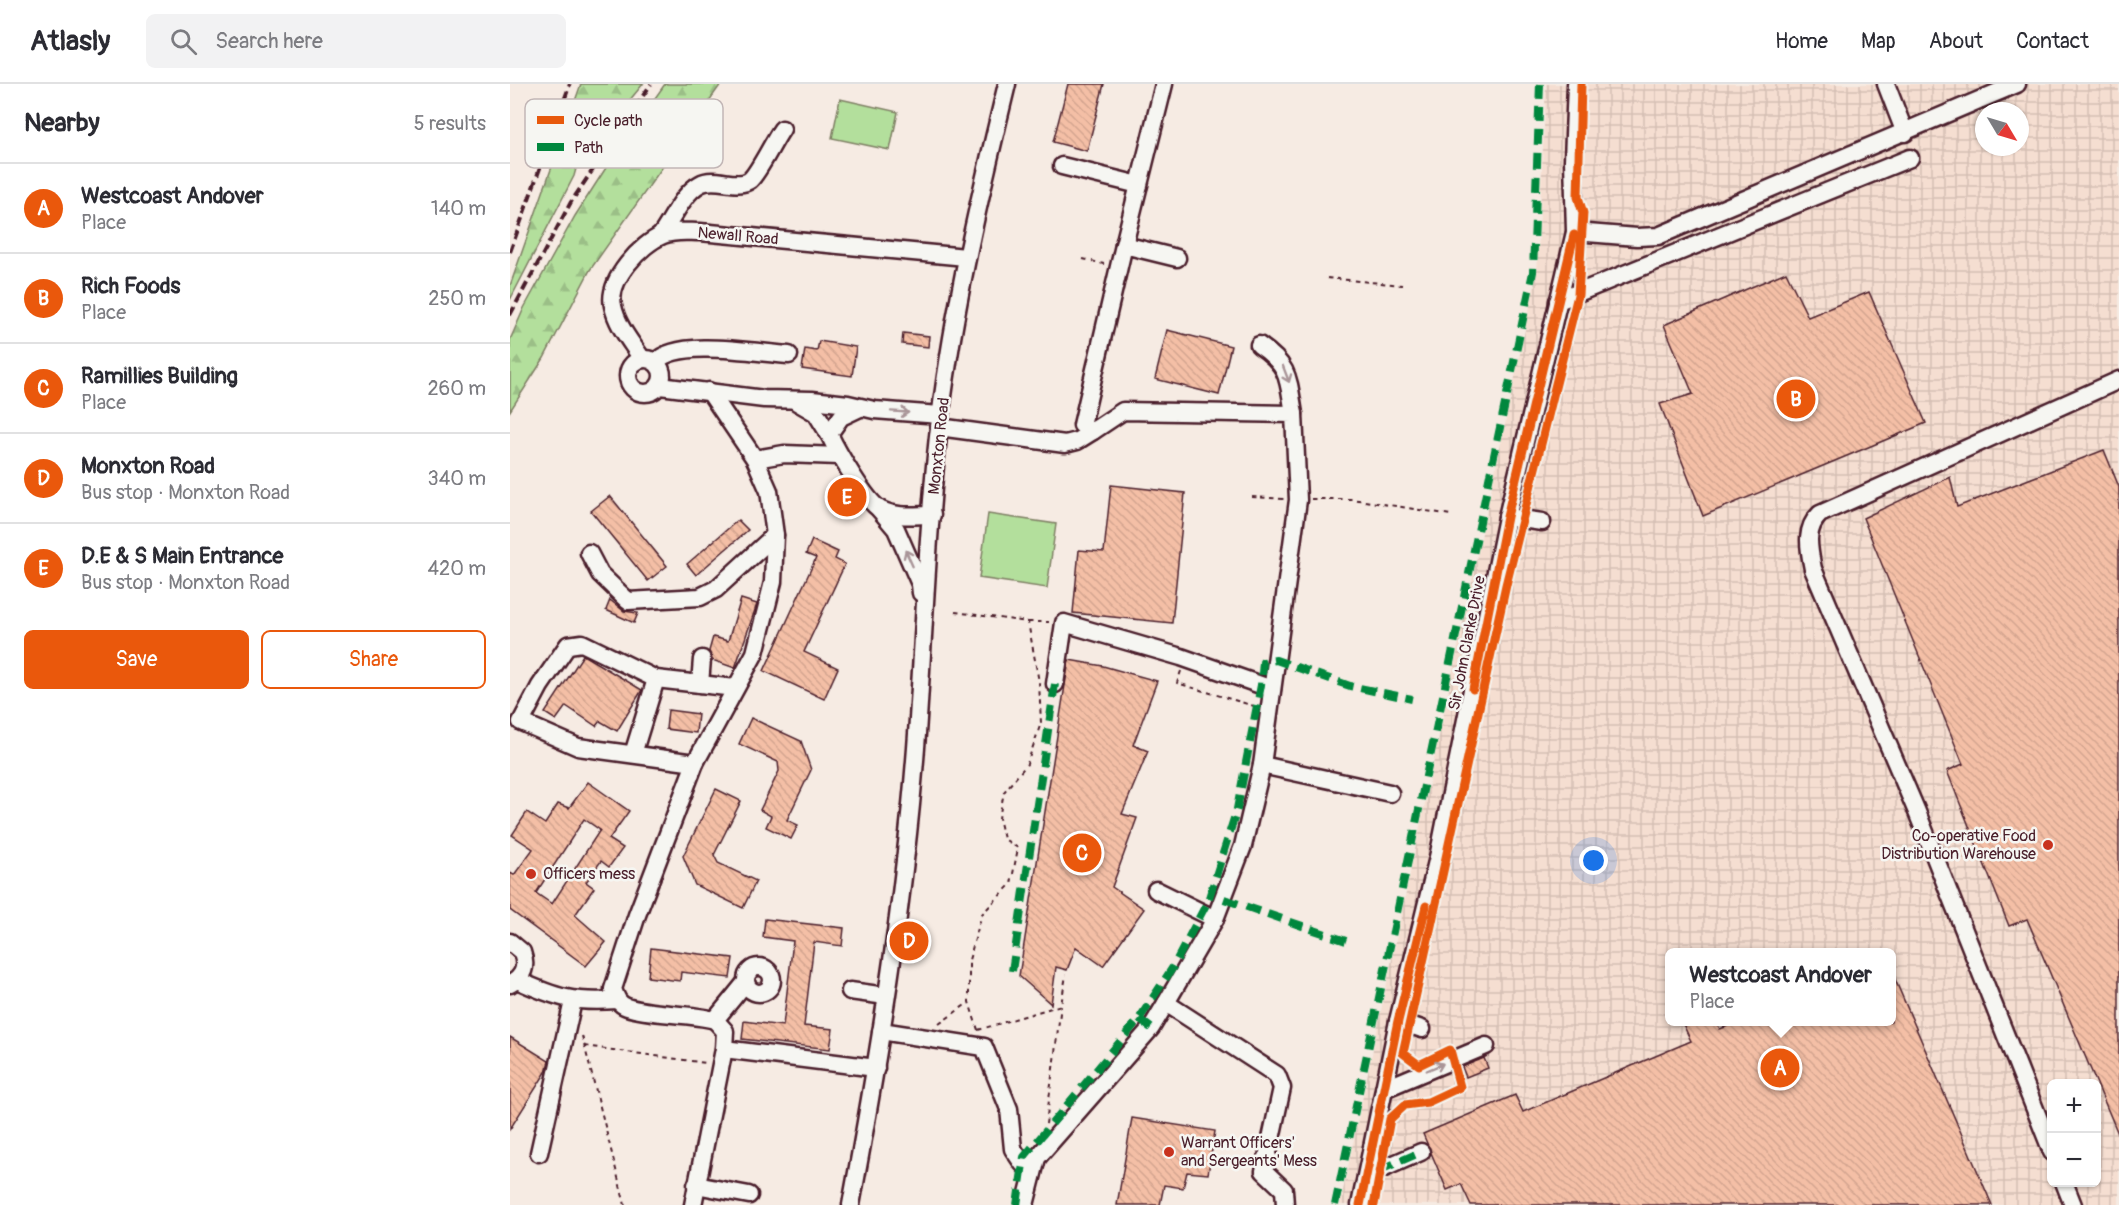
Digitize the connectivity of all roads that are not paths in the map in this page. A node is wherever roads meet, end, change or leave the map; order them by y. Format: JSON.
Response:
{"nodes":[{"id":1,"x":1007,"y":84,"type":"edge"},
{"id":2,"x":1164,"y":84,"type":"edge"},
{"id":3,"x":1576,"y":84,"type":"edge"},
{"id":4,"x":1886,"y":84,"type":"edge"},
{"id":5,"x":2017,"y":84,"type":"edge"},
{"id":6,"x":782,"y":129,"type":"dead end"},
{"id":7,"x":1905,"y":133,"type":"junction"},
{"id":8,"x":1910,"y":158,"type":"dead end"},
{"id":9,"x":1062,"y":166,"type":"dead end"},
{"id":10,"x":1139,"y":185,"type":"junction"},
{"id":11,"x":1578,"y":231,"type":"junction"},
{"id":12,"x":661,"y":235,"type":"junction"},
{"id":13,"x":1124,"y":246,"type":"junction"},
{"id":14,"x":966,"y":257,"type":"junction"},
{"id":15,"x":1177,"y":258,"type":"dead end"},
{"id":16,"x":1558,"y":301,"type":"junction"},
{"id":17,"x":1259,"y":345,"type":"dead end"},
{"id":18,"x":789,"y":355,"type":"dead end"},
{"id":19,"x":649,"y":361,"type":"junction"},
{"id":20,"x":2119,"y":380,"type":"edge"},
{"id":21,"x":660,"y":386,"type":"junction"},
{"id":22,"x":709,"y":391,"type":"junction"},
{"id":23,"x":796,"y":402,"type":"junction"},
{"id":24,"x":860,"y":408,"type":"junction"},
{"id":25,"x":1294,"y":414,"type":"junction"},
{"id":26,"x":940,"y":421,"type":"junction"},
{"id":27,"x":1093,"y":431,"type":"junction"},
{"id":28,"x":829,"y":434,"type":"junction"},
{"id":29,"x":839,"y":456,"type":"junction"},
{"id":30,"x":755,"y":459,"type":"junction"},
{"id":31,"x":879,"y":510,"type":"junction"},
{"id":32,"x":932,"y":514,"type":"junction"},
{"id":33,"x":1507,"y":517,"type":"junction"},
{"id":34,"x":1542,"y":522,"type":"dead end"},
{"id":35,"x":775,"y":535,"type":"junction"},
{"id":36,"x":589,"y":553,"type":"dead end"},
{"id":37,"x":924,"y":612,"type":"junction"},
{"id":38,"x":702,"y":660,"type":"dead end"},
{"id":39,"x":656,"y":679,"type":"junction"},
{"id":40,"x":700,"y":684,"type":"junction"},
{"id":41,"x":1055,"y":684,"type":"dead end"},
{"id":42,"x":735,"y":688,"type":"junction"},
{"id":43,"x":1272,"y":689,"type":"junction"},
{"id":44,"x":633,"y":754,"type":"junction"},
{"id":45,"x":695,"y":763,"type":"junction"},
{"id":46,"x":1262,"y":765,"type":"junction"},
{"id":47,"x":1390,"y":793,"type":"dead end"},
{"id":48,"x":1156,"y":890,"type":"dead end"},
{"id":49,"x":1215,"y":920,"type":"junction"},
{"id":50,"x":510,"y":942,"type":"edge"},
{"id":51,"x":514,"y":982,"type":"edge"},
{"id":52,"x":746,"y":982,"type":"dead end"},
{"id":53,"x":850,"y":991,"type":"dead end"},
{"id":54,"x":886,"y":996,"type":"junction"},
{"id":55,"x":617,"y":1000,"type":"junction"},
{"id":56,"x":573,"y":1001,"type":"junction"},
{"id":57,"x":1166,"y":1003,"type":"junction"},
{"id":58,"x":715,"y":1020,"type":"junction"},
{"id":59,"x":1398,"y":1021,"type":"junction"},
{"id":60,"x":1422,"y":1029,"type":"dead end"},
{"id":61,"x":881,"y":1031,"type":"junction"},
{"id":62,"x":1486,"y":1046,"type":"dead end"},
{"id":63,"x":722,"y":1057,"type":"junction"},
{"id":64,"x":876,"y":1068,"type":"junction"},
{"id":65,"x":1384,"y":1089,"type":"junction"},
{"id":66,"x":2047,"y":1139,"type":"edge"},
{"id":67,"x":1421,"y":1152,"type":"dead end"},
{"id":68,"x":539,"y":1153,"type":"dead end"},
{"id":69,"x":1023,"y":1164,"type":"dead end"},
{"id":70,"x":1380,"y":1170,"type":"dead end"},
{"id":71,"x":696,"y":1185,"type":"junction"},
{"id":72,"x":2066,"y":1187,"type":"edge"},
{"id":73,"x":749,"y":1195,"type":"dead end"},
{"id":74,"x":1026,"y":1200,"type":"edge"},
{"id":75,"x":693,"y":1205,"type":"edge"},
{"id":76,"x":851,"y":1205,"type":"edge"},
{"id":77,"x":1285,"y":1205,"type":"edge"},
{"id":78,"x":1360,"y":1205,"type":"edge"},
{"id":79,"x":2073,"y":1205,"type":"edge"}],
"edges":[{"from":1,"to":14,"type":"street","name":"Monxton Road"},
{"from":2,"to":10,"type":"street"},
{"from":3,"to":11,"type":"street","name":"Sir John Clarke Drive"},
{"from":4,"to":7,"type":"street"},
{"from":5,"to":7,"type":"street"},
{"from":6,"to":12,"type":"street"},
{"from":7,"to":11,"type":"street"},
{"from":8,"to":16,"type":"street"},
{"from":9,"to":10,"type":"street"},
{"from":10,"to":13,"type":"street"},
{"from":11,"to":16,"type":"street","name":"Sir John Clarke Drive"},
{"from":12,"to":14,"type":"street","name":"Newall Road"},
{"from":12,"to":19,"type":"street"},
{"from":13,"to":15,"type":"street"},
{"from":13,"to":27,"type":"street"},
{"from":14,"to":26,"type":"street","name":"Monxton Road"},
{"from":16,"to":33,"type":"street","name":"Sir John Clarke Drive"},
{"from":17,"to":25,"type":"street","one_way":true},
{"from":18,"to":19,"type":"street"},
{"from":19,"to":21,"type":"street"},
{"from":19,"to":21,"type":"street"},
{"from":20,"to":66,"type":"street"},
{"from":21,"to":22,"type":"street"},
{"from":22,"to":23,"type":"street"},
{"from":22,"to":30,"type":"street"},
{"from":23,"to":24,"type":"street"},
{"from":23,"to":28,"type":"street"},
{"from":24,"to":26,"type":"street","one_way":true},
{"from":24,"to":28,"type":"street"},
{"from":25,"to":27,"type":"street"},
{"from":25,"to":43,"type":"street"},
{"from":26,"to":27,"type":"street"},
{"from":26,"to":32,"type":"street","name":"Monxton Road"},
{"from":28,"to":29,"type":"street"},
{"from":29,"to":30,"type":"street"},
{"from":29,"to":31,"type":"street"},
{"from":30,"to":35,"type":"street"},
{"from":31,"to":32,"type":"street"},
{"from":37,"to":31,"type":"street","one_way":true},
{"from":32,"to":37,"type":"street","name":"Monxton Road"},
{"from":33,"to":34,"type":"street"},
{"from":33,"to":59,"type":"street","name":"Sir John Clarke Drive"},
{"from":35,"to":36,"type":"street"},
{"from":35,"to":42,"type":"street"},
{"from":37,"to":54,"type":"street","name":"Monxton Road"},
{"from":38,"to":40,"type":"street"},
{"from":39,"to":40,"type":"street"},
{"from":39,"to":44,"type":"street"},
{"from":39,"to":44,"type":"street"},
{"from":40,"to":42,"type":"street"},
{"from":41,"to":43,"type":"street"},
{"from":42,"to":45,"type":"street"},
{"from":43,"to":46,"type":"street"},
{"from":44,"to":45,"type":"street"},
{"from":45,"to":55,"type":"street"},
{"from":46,"to":47,"type":"street"},
{"from":46,"to":49,"type":"street"},
{"from":48,"to":49,"type":"street"},
{"from":49,"to":57,"type":"street"},
{"from":50,"to":51,"type":"street"},
{"from":51,"to":56,"type":"street"},
{"from":52,"to":58,"type":"street"},
{"from":53,"to":54,"type":"street"},
{"from":54,"to":61,"type":"street","name":"Monxton Road"},
{"from":55,"to":56,"type":"street"},
{"from":55,"to":58,"type":"street"},
{"from":56,"to":68,"type":"street"},
{"from":57,"to":74,"type":"street"},
{"from":57,"to":77,"type":"street"},
{"from":58,"to":63,"type":"street"},
{"from":59,"to":60,"type":"street"},
{"from":59,"to":65,"type":"street","name":"Sir John Clarke Drive"},
{"from":61,"to":64,"type":"street","name":"Monxton Road"},
{"from":61,"to":69,"type":"street"},
{"from":65,"to":62,"type":"street","one_way":true},
{"from":63,"to":64,"type":"street"},
{"from":63,"to":71,"type":"street"},
{"from":64,"to":76,"type":"street","name":"Monxton Road"},
{"from":65,"to":78,"type":"street","name":"Sir John Clarke Drive"},
{"from":67,"to":70,"type":"street"},
{"from":71,"to":73,"type":"street"},
{"from":71,"to":75,"type":"street"},
{"from":72,"to":79,"type":"street"}]}
